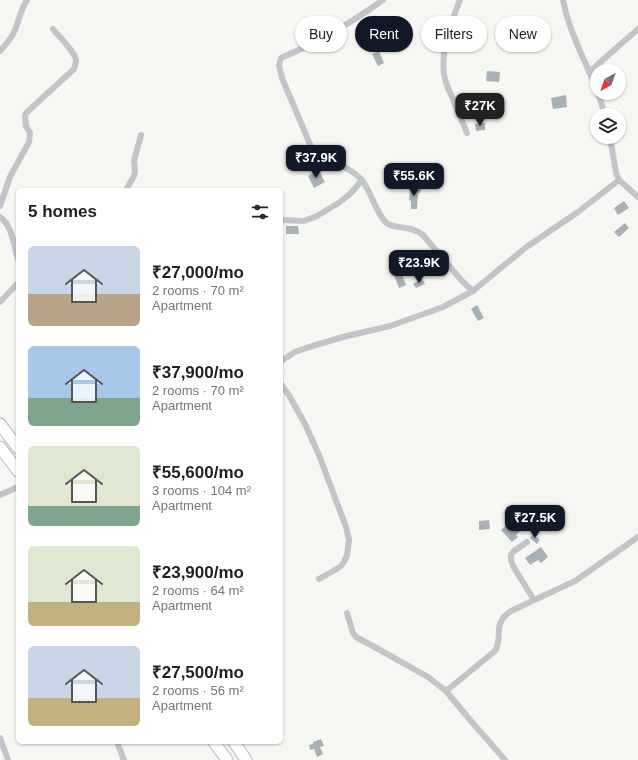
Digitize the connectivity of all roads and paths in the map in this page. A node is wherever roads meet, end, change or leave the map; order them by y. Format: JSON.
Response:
{"nodes":[{"id":1,"x":27,"y":0,"type":"edge"},
{"id":2,"x":383,"y":0,"type":"edge"},
{"id":3,"x":460,"y":0,"type":"edge"},
{"id":4,"x":563,"y":0,"type":"edge"},
{"id":5,"x":52,"y":29,"type":"dead end"},
{"id":6,"x":638,"y":29,"type":"edge"},
{"id":7,"x":0,"y":50,"type":"edge"},
{"id":8,"x":589,"y":72,"type":"joint"},
{"id":9,"x":468,"y":133,"type":"dead end"},
{"id":10,"x":141,"y":135,"type":"dead end"},
{"id":11,"x":611,"y":144,"type":"edge"},
{"id":12,"x":362,"y":180,"type":"junction"},
{"id":13,"x":619,"y":180,"type":"junction"},
{"id":14,"x":127,"y":188,"type":"edge"},
{"id":15,"x":638,"y":197,"type":"edge"},
{"id":16,"x":0,"y":206,"type":"edge"},
{"id":17,"x":0,"y":217,"type":"edge"},
{"id":18,"x":283,"y":220,"type":"edge"},
{"id":19,"x":16,"y":248,"type":"edge"},
{"id":20,"x":16,"y":285,"type":"edge"},
{"id":21,"x":473,"y":290,"type":"junction"},
{"id":22,"x":0,"y":302,"type":"edge"},
{"id":23,"x":283,"y":360,"type":"edge"},
{"id":24,"x":283,"y":387,"type":"edge"},
{"id":25,"x":0,"y":424,"type":"edge"},
{"id":26,"x":16,"y":445,"type":"edge"},
{"id":27,"x":0,"y":447,"type":"edge"},
{"id":28,"x":16,"y":468,"type":"edge"},
{"id":29,"x":16,"y":488,"type":"edge"},
{"id":30,"x":0,"y":495,"type":"edge"},
{"id":31,"x":638,"y":537,"type":"edge"},
{"id":32,"x":527,"y":542,"type":"dead end"},
{"id":33,"x":319,"y":579,"type":"dead end"},
{"id":34,"x":534,"y":600,"type":"junction"},
{"id":35,"x":347,"y":613,"type":"dead end"},
{"id":36,"x":446,"y":691,"type":"junction"},
{"id":37,"x":0,"y":738,"type":"edge"},
{"id":38,"x":118,"y":744,"type":"edge"},
{"id":39,"x":215,"y":744,"type":"edge"},
{"id":40,"x":235,"y":744,"type":"edge"},
{"id":41,"x":8,"y":760,"type":"edge"},
{"id":42,"x":124,"y":760,"type":"edge"},
{"id":43,"x":227,"y":760,"type":"edge"},
{"id":44,"x":246,"y":760,"type":"edge"},
{"id":45,"x":505,"y":760,"type":"edge"}],
"edges":[{"from":1,"to":7,"type":"street"},
{"from":2,"to":12,"type":"street"},
{"from":3,"to":9,"type":"street"},
{"from":4,"to":8,"type":"street"},
{"from":5,"to":16,"type":"street"},
{"from":6,"to":8,"type":"street"},
{"from":10,"to":14,"type":"street"},
{"from":11,"to":13,"type":"street"},
{"from":12,"to":18,"type":"street"},
{"from":12,"to":21,"type":"street"},
{"from":13,"to":15,"type":"street"},
{"from":13,"to":21,"type":"street"},
{"from":17,"to":19,"type":"street"},
{"from":20,"to":22,"type":"street"},
{"from":21,"to":23,"type":"street"},
{"from":24,"to":33,"type":"street"},
{"from":25,"to":26,"type":"highway"},
{"from":27,"to":28,"type":"highway"},
{"from":29,"to":30,"type":"street"},
{"from":31,"to":34,"type":"street"},
{"from":32,"to":34,"type":"street"},
{"from":34,"to":36,"type":"street"},
{"from":35,"to":36,"type":"street"},
{"from":36,"to":45,"type":"street"},
{"from":37,"to":41,"type":"street"},
{"from":38,"to":42,"type":"street"},
{"from":39,"to":43,"type":"highway"},
{"from":40,"to":44,"type":"highway"}]}
